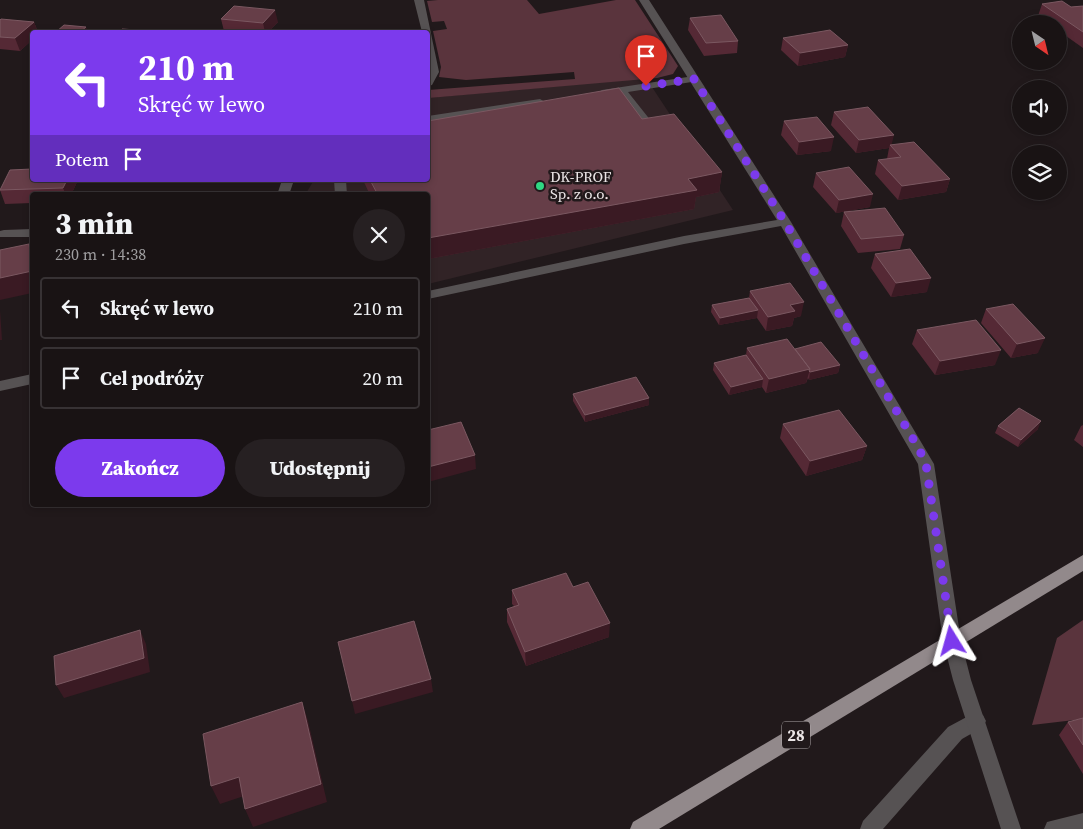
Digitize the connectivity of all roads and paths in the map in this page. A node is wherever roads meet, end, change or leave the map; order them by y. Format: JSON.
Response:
{"nodes":[{"id":1,"x":419,"y":0,"type":"edge"},
{"id":2,"x":644,"y":0,"type":"edge"},
{"id":3,"x":426,"y":30,"type":"edge"},
{"id":4,"x":430,"y":48,"type":"edge"},
{"id":5,"x":430,"y":79,"type":"edge"},
{"id":6,"x":694,"y":79,"type":"junction"},
{"id":7,"x":621,"y":91,"type":"junction"},
{"id":8,"x":594,"y":94,"type":"edge"},
{"id":9,"x":549,"y":101,"type":"edge"},
{"id":10,"x":430,"y":119,"type":"edge"},
{"id":11,"x":654,"y":131,"type":"edge"},
{"id":12,"x":785,"y":222,"type":"junction"},
{"id":13,"x":30,"y":233,"type":"edge"},
{"id":14,"x":4,"y":234,"type":"dead end"},
{"id":15,"x":430,"y":296,"type":"edge"},
{"id":16,"x":30,"y":379,"type":"edge"},
{"id":17,"x":0,"y":386,"type":"edge"},
{"id":18,"x":1083,"y":562,"type":"edge"},
{"id":19,"x":952,"y":641,"type":"junction"},
{"id":20,"x":976,"y":721,"type":"junction"},
{"id":21,"x":1083,"y":823,"type":"edge"},
{"id":22,"x":870,"y":828,"type":"edge"},
{"id":23,"x":640,"y":829,"type":"edge"},
{"id":24,"x":1011,"y":829,"type":"edge"},
{"id":25,"x":1054,"y":829,"type":"edge"}],
"edges":[{"from":1,"to":3,"type":"street"},
{"from":2,"to":6,"type":"street"},
{"from":4,"to":5,"type":"street"},
{"from":6,"to":7,"type":"street"},
{"from":6,"to":12,"type":"street"},
{"from":7,"to":8,"type":"street"},
{"from":7,"to":11,"type":"street"},
{"from":9,"to":10,"type":"street"},
{"from":12,"to":15,"type":"street"},
{"from":12,"to":19,"type":"street"},
{"from":13,"to":14,"type":"street"},
{"from":16,"to":17,"type":"street"},
{"from":18,"to":19,"type":"main road","number":"28"},
{"from":19,"to":20,"type":"street"},
{"from":19,"to":23,"type":"main road","number":"28"},
{"from":20,"to":22,"type":"street"},
{"from":20,"to":24,"type":"street"},
{"from":21,"to":25,"type":"street"}]}
